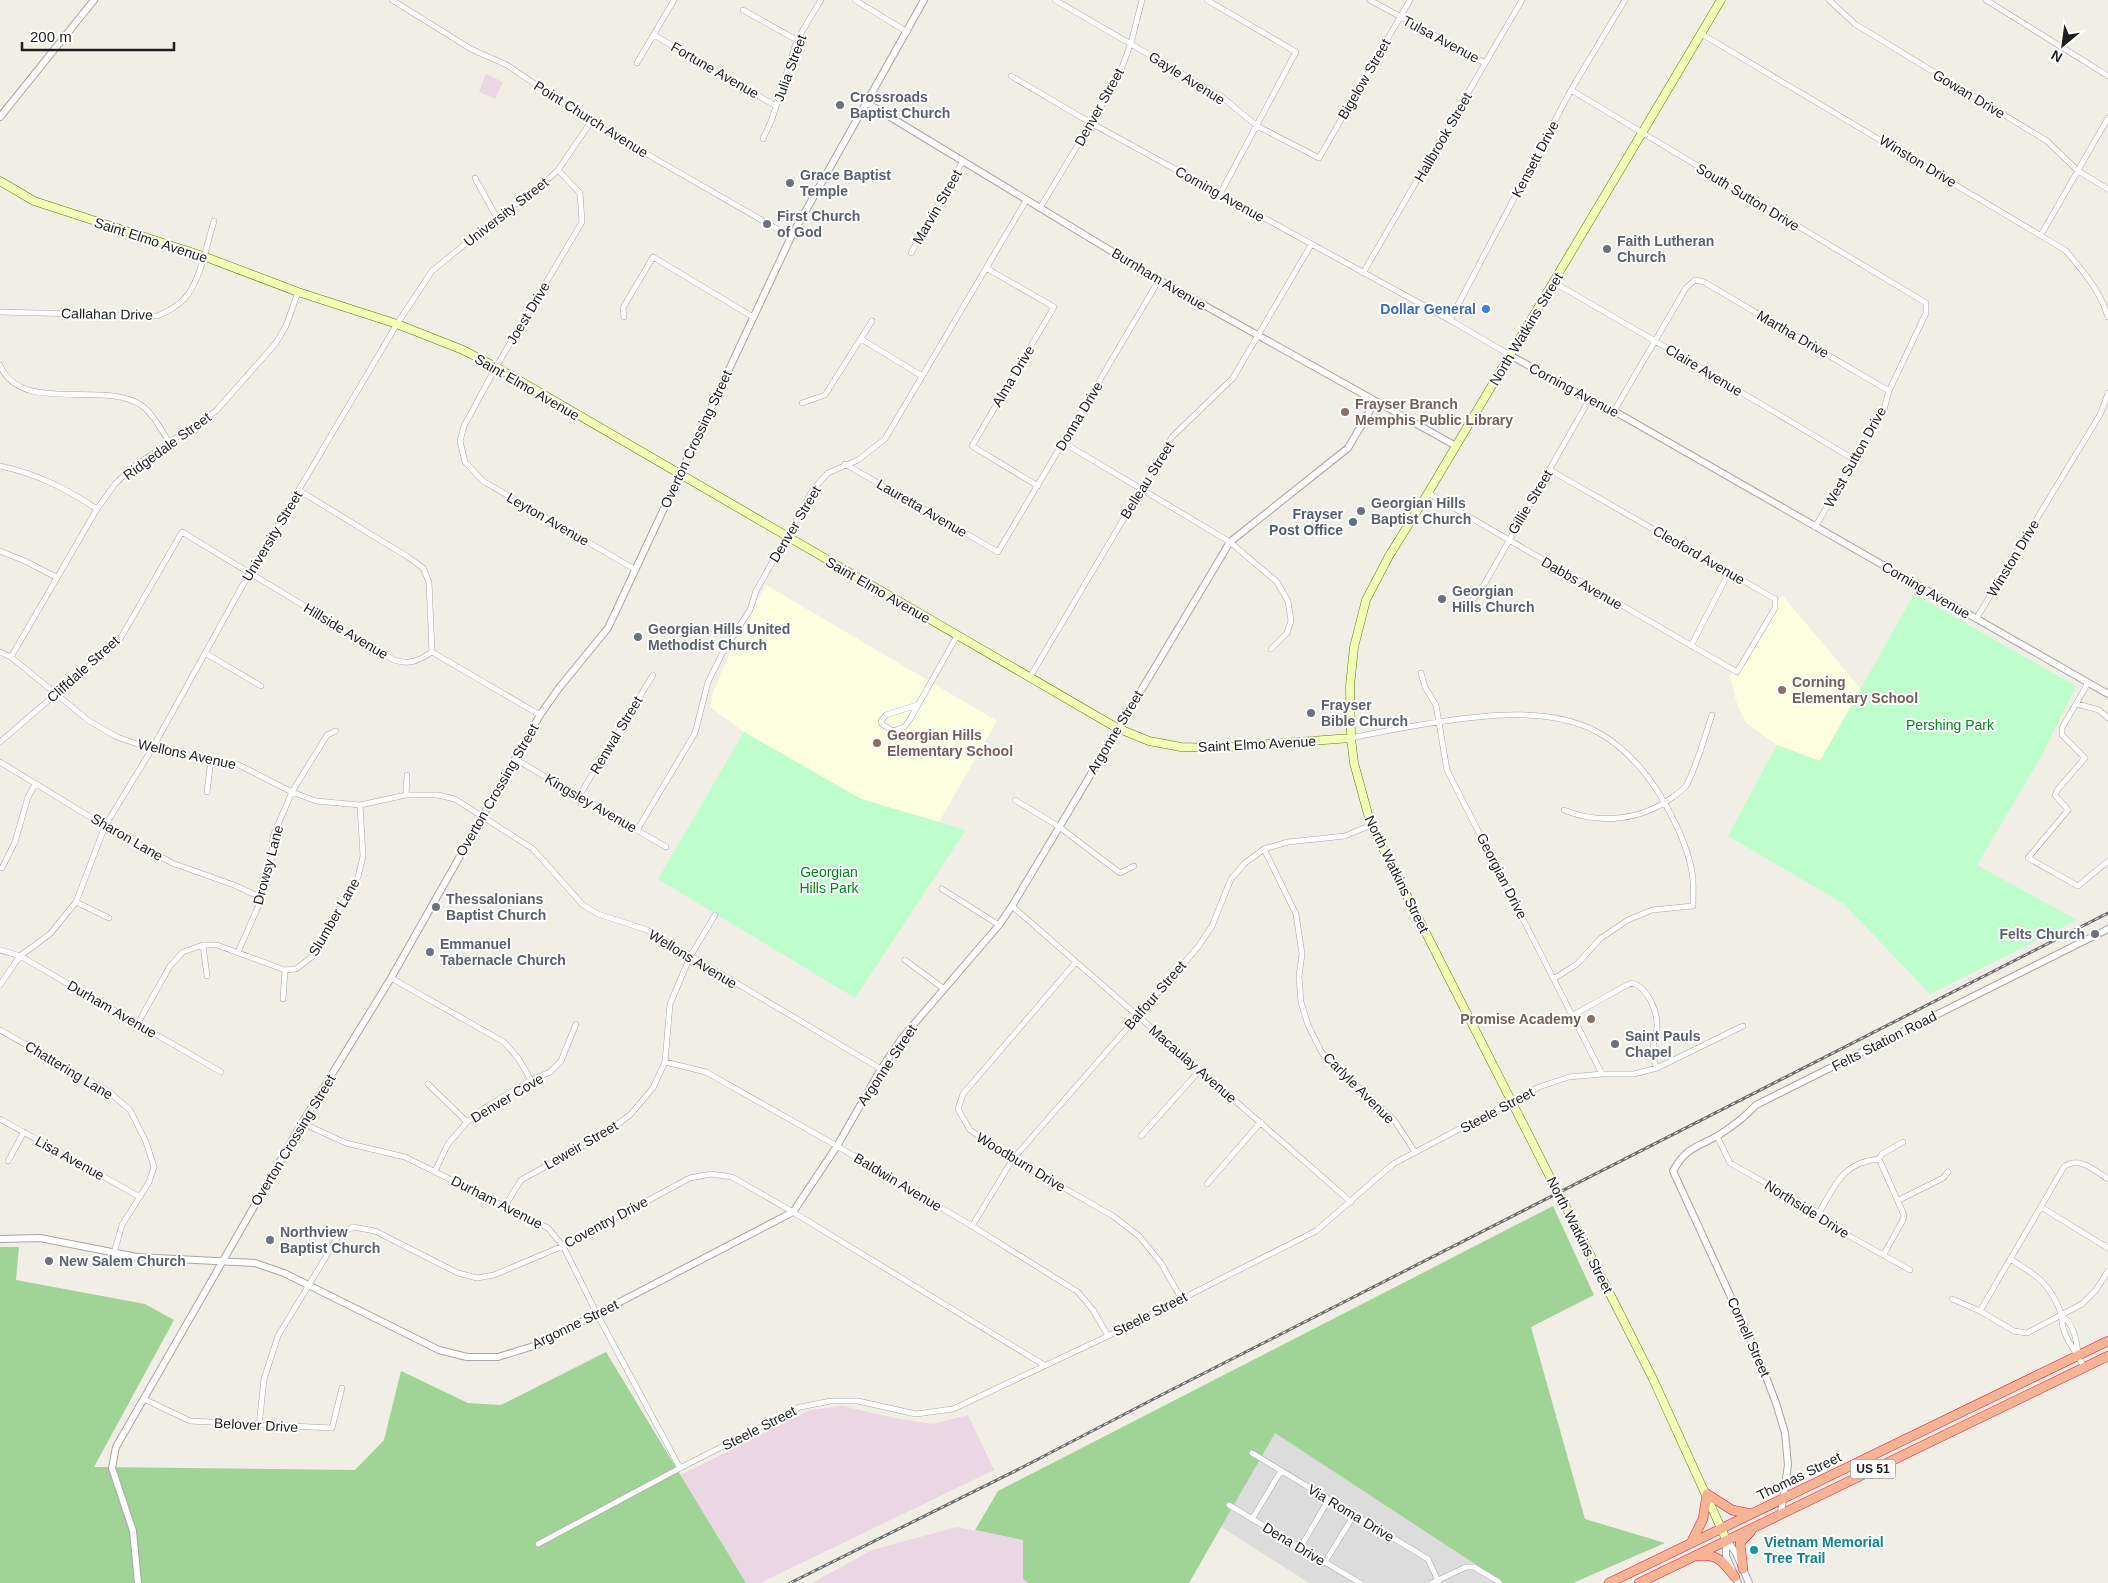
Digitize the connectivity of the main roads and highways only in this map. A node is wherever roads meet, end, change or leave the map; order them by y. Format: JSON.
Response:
{"nodes":[{"id":1,"x":1721,"y":0,"type":"edge"},
{"id":2,"x":0,"y":181,"type":"edge"},
{"id":3,"x":1351,"y":738,"type":"junction"},
{"id":4,"x":2108,"y":1341,"type":"edge"},
{"id":5,"x":2108,"y":1356,"type":"edge"},
{"id":6,"x":1707,"y":1494,"type":"junction"},
{"id":7,"x":1751,"y":1514,"type":"junction"},
{"id":8,"x":1756,"y":1525,"type":"junction"},
{"id":9,"x":1722,"y":1528,"type":"junction"},
{"id":10,"x":1726,"y":1539,"type":"junction"},
{"id":11,"x":1691,"y":1543,"type":"junction"},
{"id":12,"x":1692,"y":1556,"type":"junction"},
{"id":13,"x":1744,"y":1569,"type":"road end"},
{"id":14,"x":1737,"y":1580,"type":"edge"},
{"id":15,"x":1609,"y":1583,"type":"edge"},
{"id":16,"x":1638,"y":1583,"type":"edge"}],
"edges":[{"from":1,"to":3,"type":"main road","name":"North Watkins Street"},
{"from":2,"to":3,"type":"main road","name":"Saint Elmo Avenue"},
{"from":3,"to":6,"type":"main road","name":"North Watkins Street","bridge":true},
{"from":4,"to":7,"type":"highway","name":"Thomas Street","number":"US 51"},
{"from":5,"to":8,"type":"highway","name":"Thomas Street","number":"US 51"},
{"from":6,"to":7,"type":"highway"},
{"from":6,"to":9,"type":"main road","name":"North Watkins Street"},
{"from":6,"to":11,"type":"highway"},
{"from":7,"to":9,"type":"highway","name":"Thomas Street","number":"US 51"},
{"from":8,"to":10,"type":"highway","name":"Thomas Street","number":"US 51"},
{"from":8,"to":13,"type":"highway"},
{"from":9,"to":10,"type":"main road","name":"North Watkins Street"},
{"from":9,"to":11,"type":"highway","name":"Thomas Street","number":"US 51"},
{"from":10,"to":12,"type":"highway","name":"Thomas Street","number":"US 51"},
{"from":11,"to":15,"type":"highway","name":"Thomas Street","number":"US 51"},
{"from":12,"to":14,"type":"highway"},
{"from":12,"to":16,"type":"highway","name":"Thomas Street","number":"US 51"}]}
